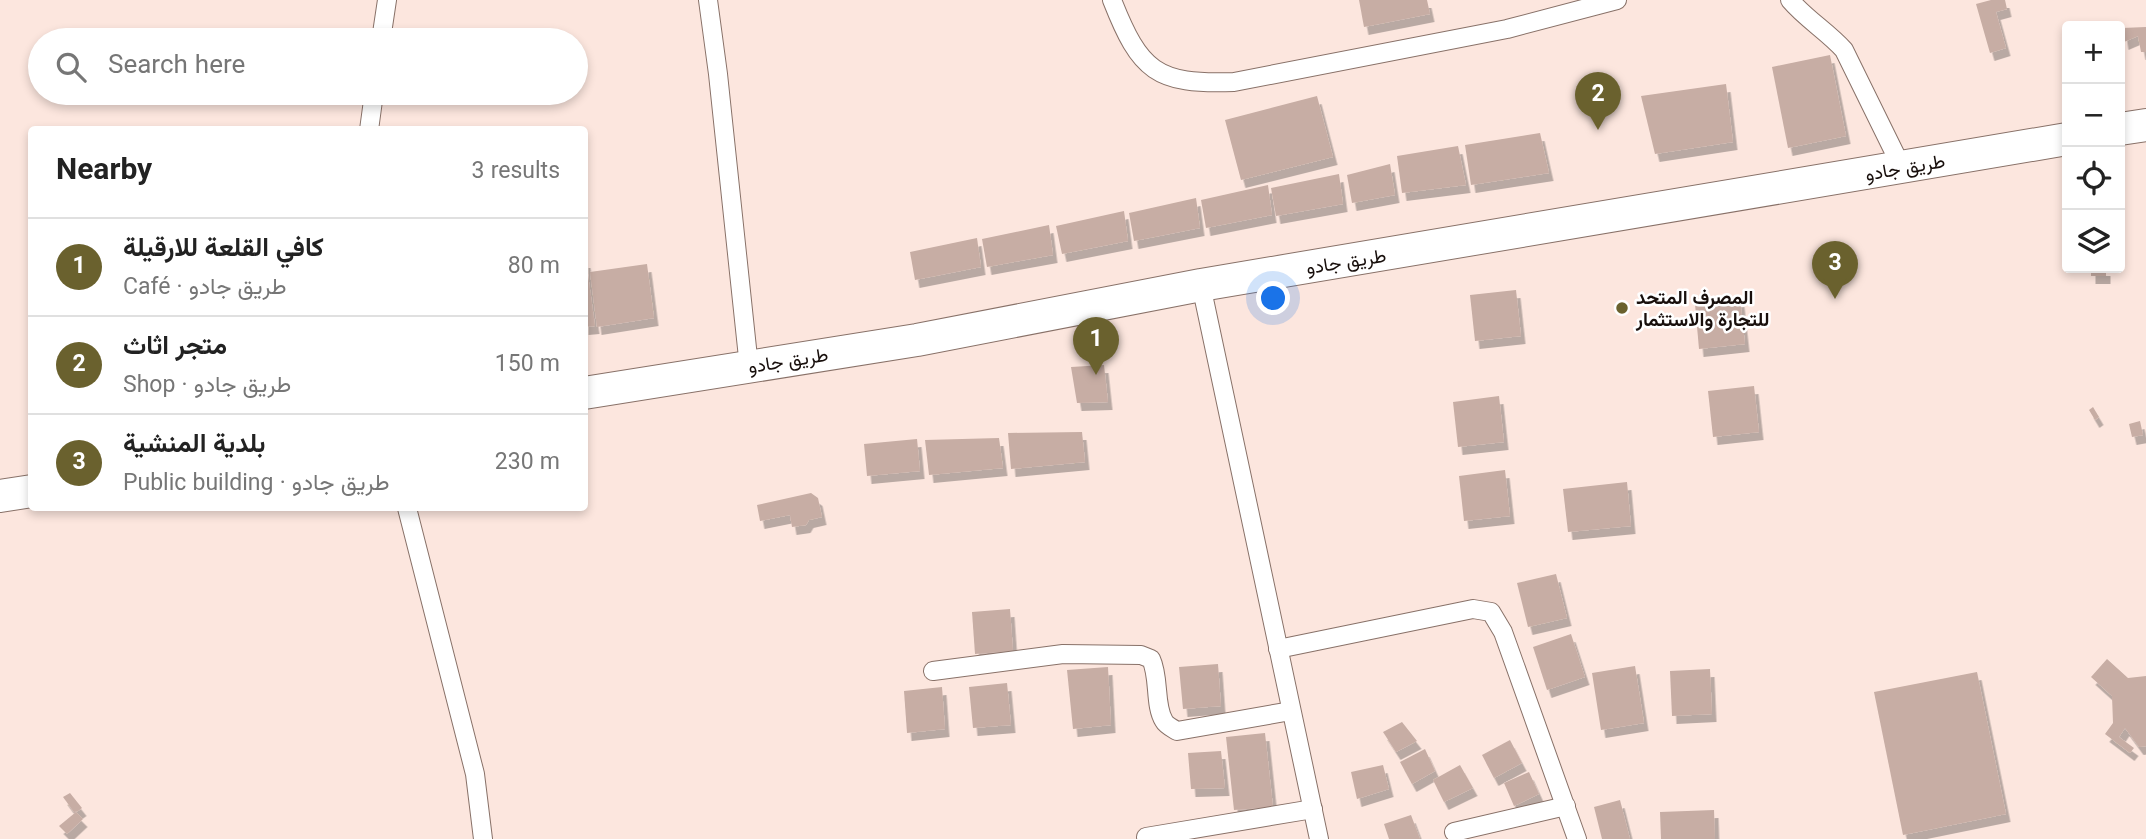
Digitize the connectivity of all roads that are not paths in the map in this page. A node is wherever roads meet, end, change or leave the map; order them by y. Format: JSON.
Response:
{"nodes":[{"id":1,"x":387,"y":0,"type":"edge"},
{"id":2,"x":708,"y":0,"type":"edge"},
{"id":3,"x":1112,"y":0,"type":"edge"},
{"id":4,"x":1617,"y":0,"type":"edge"},
{"id":5,"x":1790,"y":0,"type":"edge"},
{"id":6,"x":383,"y":28,"type":"edge"},
{"id":7,"x":372,"y":105,"type":"edge"},
{"id":8,"x":2146,"y":125,"type":"edge"},
{"id":9,"x":370,"y":126,"type":"edge"},
{"id":10,"x":2125,"y":128,"type":"edge"},
{"id":11,"x":2062,"y":139,"type":"edge"},
{"id":12,"x":1902,"y":168,"type":"junction"},
{"id":13,"x":1201,"y":285,"type":"junction"},
{"id":14,"x":749,"y":367,"type":"junction"},
{"id":15,"x":588,"y":392,"type":"edge"},
{"id":16,"x":28,"y":492,"type":"edge"},
{"id":17,"x":0,"y":496,"type":"edge"},
{"id":18,"x":408,"y":511,"type":"edge"},
{"id":19,"x":1278,"y":649,"type":"junction"},
{"id":20,"x":933,"y":671,"type":"dead end"},
{"id":21,"x":1291,"y":712,"type":"junction"},
{"id":22,"x":1566,"y":806,"type":"junction"},
{"id":23,"x":1313,"y":809,"type":"junction"},
{"id":24,"x":1454,"y":832,"type":"dead end"},
{"id":25,"x":1146,"y":837,"type":"dead end"},
{"id":26,"x":483,"y":839,"type":"edge"},
{"id":27,"x":1320,"y":839,"type":"edge"},
{"id":28,"x":1577,"y":839,"type":"edge"}],
"edges":[{"from":1,"to":6,"type":"street"},
{"from":2,"to":14,"type":"street"},
{"from":3,"to":4,"type":"street"},
{"from":5,"to":12,"type":"street"},
{"from":7,"to":9,"type":"street"},
{"from":8,"to":10,"type":"highway"},
{"from":11,"to":12,"type":"highway","name":"طريق جادو"},
{"from":12,"to":13,"type":"highway","name":"طريق جادو"},
{"from":13,"to":14,"type":"highway","name":"طريق جادو"},
{"from":13,"to":19,"type":"street"},
{"from":14,"to":15,"type":"highway","name":"طريق جادو"},
{"from":16,"to":17,"type":"highway"},
{"from":18,"to":26,"type":"street"},
{"from":19,"to":21,"type":"street"},
{"from":19,"to":22,"type":"street"},
{"from":20,"to":21,"type":"street"},
{"from":21,"to":23,"type":"street"},
{"from":22,"to":24,"type":"street"},
{"from":22,"to":28,"type":"street"},
{"from":23,"to":25,"type":"street"},
{"from":23,"to":27,"type":"street"}]}
